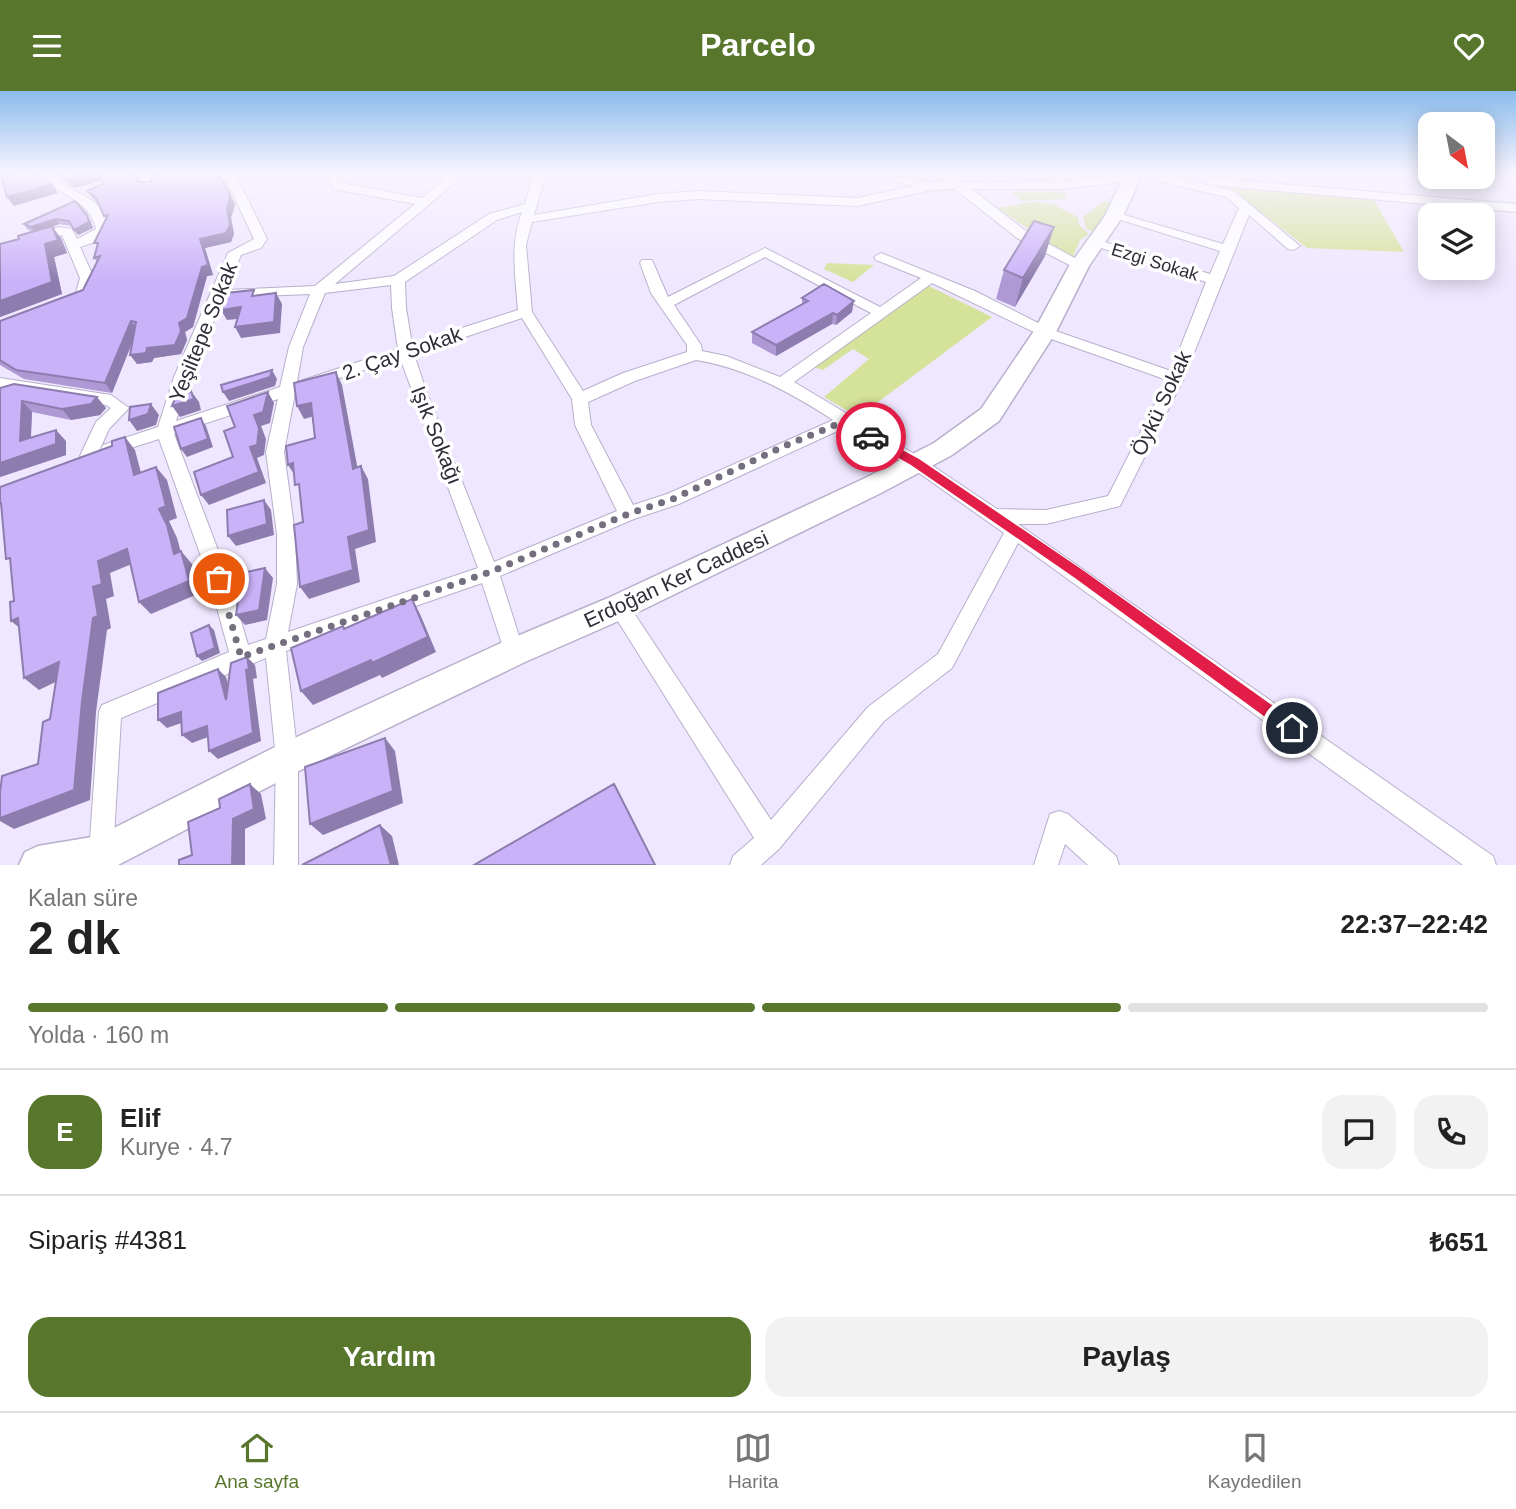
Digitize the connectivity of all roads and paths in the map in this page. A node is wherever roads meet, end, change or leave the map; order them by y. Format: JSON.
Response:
{"nodes":[{"id":1,"x":92,"y":209,"type":"edge"},
{"id":2,"x":247,"y":209,"type":"edge"},
{"id":3,"x":416,"y":209,"type":"edge"},
{"id":4,"x":528,"y":209,"type":"edge"},
{"id":5,"x":561,"y":209,"type":"edge"},
{"id":6,"x":990,"y":209,"type":"edge"},
{"id":7,"x":1118,"y":209,"type":"edge"},
{"id":8,"x":1244,"y":209,"type":"edge"},
{"id":9,"x":1248,"y":209,"type":"edge"},
{"id":10,"x":527,"y":213,"type":"junction"},
{"id":11,"x":1114,"y":216,"type":"junction"},
{"id":12,"x":73,"y":246,"type":"junction"},
{"id":13,"x":1293,"y":246,"type":"dead end"},
{"id":14,"x":1227,"y":249,"type":"junction"},
{"id":15,"x":0,"y":251,"type":"edge"},
{"id":16,"x":1088,"y":255,"type":"junction"},
{"id":17,"x":881,"y":257,"type":"dead end"},
{"id":18,"x":647,"y":263,"type":"dead end"},
{"id":19,"x":930,"y":278,"type":"junction"},
{"id":20,"x":398,"y":280,"type":"junction"},
{"id":21,"x":1214,"y":280,"type":"junction"},
{"id":22,"x":319,"y":290,"type":"junction"},
{"id":23,"x":216,"y":294,"type":"junction"},
{"id":24,"x":59,"y":303,"type":"edge"},
{"id":25,"x":665,"y":304,"type":"junction"},
{"id":26,"x":525,"y":312,"type":"junction"},
{"id":27,"x":881,"y":313,"type":"junction"},
{"id":28,"x":1045,"y":332,"type":"junction"},
{"id":29,"x":404,"y":352,"type":"junction"},
{"id":30,"x":695,"y":355,"type":"junction"},
{"id":31,"x":1176,"y":378,"type":"junction"},
{"id":32,"x":0,"y":383,"type":"edge"},
{"id":33,"x":782,"y":383,"type":"junction"},
{"id":34,"x":287,"y":392,"type":"junction"},
{"id":35,"x":580,"y":399,"type":"junction"},
{"id":36,"x":845,"y":421,"type":"junction"},
{"id":37,"x":165,"y":431,"type":"junction"},
{"id":38,"x":915,"y":462,"type":"junction"},
{"id":39,"x":628,"y":514,"type":"junction"},
{"id":40,"x":992,"y":516,"type":"junction"},
{"id":41,"x":1015,"y":531,"type":"junction"},
{"id":42,"x":490,"y":572,"type":"junction"},
{"id":43,"x":619,"y":607,"type":"junction"},
{"id":44,"x":275,"y":645,"type":"junction"},
{"id":45,"x":514,"y":652,"type":"junction"},
{"id":46,"x":241,"y":657,"type":"junction"},
{"id":47,"x":287,"y":759,"type":"junction"},
{"id":48,"x":770,"y":840,"type":"junction"},
{"id":49,"x":97,"y":861,"type":"edge"},
{"id":50,"x":38,"y":865,"type":"edge"},
{"id":51,"x":286,"y":865,"type":"edge"},
{"id":52,"x":742,"y":865,"type":"edge"},
{"id":53,"x":1046,"y":865,"type":"edge"},
{"id":54,"x":1107,"y":865,"type":"edge"},
{"id":55,"x":1484,"y":865,"type":"edge"}],
"edges":[{"from":1,"to":12,"type":"street"},
{"from":2,"to":23,"type":"street","name":"Yeşiltepe Sokak"},
{"from":3,"to":22,"type":"street"},
{"from":4,"to":10,"type":"street"},
{"from":5,"to":10,"type":"street"},
{"from":6,"to":16,"type":"street","name":"Ezgi Sokak"},
{"from":7,"to":11,"type":"main road","name":"Erdoğan Ker Caddesi"},
{"from":8,"to":14,"type":"street","name":"Öykü Sokak"},
{"from":9,"to":13,"type":"street"},
{"from":10,"to":20,"type":"street"},
{"from":10,"to":26,"type":"street"},
{"from":11,"to":14,"type":"street"},
{"from":11,"to":16,"type":"main road","name":"Erdoğan Ker Caddesi"},
{"from":12,"to":15,"type":"street"},
{"from":12,"to":24,"type":"street"},
{"from":14,"to":21,"type":"street","name":"Öykü Sokak"},
{"from":16,"to":21,"type":"street","name":"Ezgi Sokak"},
{"from":16,"to":28,"type":"main road","name":"Erdoğan Ker Caddesi"},
{"from":17,"to":19,"type":"street"},
{"from":18,"to":25,"type":"street"},
{"from":19,"to":27,"type":"street"},
{"from":19,"to":28,"type":"street"},
{"from":20,"to":22,"type":"street"},
{"from":20,"to":29,"type":"street","name":"Işık Sokağı"},
{"from":21,"to":31,"type":"street","name":"Öykü Sokak"},
{"from":22,"to":23,"type":"street"},
{"from":22,"to":34,"type":"street"},
{"from":23,"to":37,"type":"street","name":"Yeşiltepe Sokak"},
{"from":25,"to":27,"type":"street"},
{"from":25,"to":30,"type":"street"},
{"from":26,"to":29,"type":"street","name":"2. Çay Sokak"},
{"from":26,"to":35,"type":"street"},
{"from":27,"to":33,"type":"street"},
{"from":28,"to":31,"type":"street"},
{"from":28,"to":38,"type":"main road","name":"Erdoğan Ker Caddesi"},
{"from":29,"to":34,"type":"street","name":"2. Çay Sokak"},
{"from":29,"to":42,"type":"street","name":"Işık Sokağı"},
{"from":30,"to":33,"type":"street"},
{"from":30,"to":35,"type":"street"},
{"from":31,"to":40,"type":"street","name":"Öykü Sokak"},
{"from":32,"to":37,"type":"street","name":"2. Çay Sokak"},
{"from":33,"to":36,"type":"street"},
{"from":34,"to":37,"type":"street","name":"2. Çay Sokak"},
{"from":34,"to":44,"type":"street"},
{"from":35,"to":39,"type":"street"},
{"from":36,"to":38,"type":"street"},
{"from":36,"to":39,"type":"street"},
{"from":37,"to":46,"type":"street"},
{"from":38,"to":40,"type":"street"},
{"from":38,"to":43,"type":"main road","name":"Erdoğan Ker Caddesi"},
{"from":39,"to":42,"type":"street"},
{"from":40,"to":41,"type":"street"},
{"from":41,"to":48,"type":"street"},
{"from":41,"to":55,"type":"street"},
{"from":42,"to":44,"type":"street"},
{"from":42,"to":45,"type":"street","name":"Işık Sokağı"},
{"from":43,"to":45,"type":"main road","name":"Erdoğan Ker Caddesi"},
{"from":43,"to":48,"type":"street"},
{"from":44,"to":46,"type":"street"},
{"from":44,"to":47,"type":"street"},
{"from":45,"to":47,"type":"main road","name":"Erdoğan Ker Caddesi"},
{"from":46,"to":49,"type":"street"},
{"from":47,"to":49,"type":"main road","name":"Erdoğan Ker Caddesi"},
{"from":47,"to":51,"type":"street"},
{"from":48,"to":52,"type":"street"},
{"from":49,"to":50,"type":"main road","name":"Erdoğan Ker Caddesi"},
{"from":53,"to":54,"type":"street"}]}
